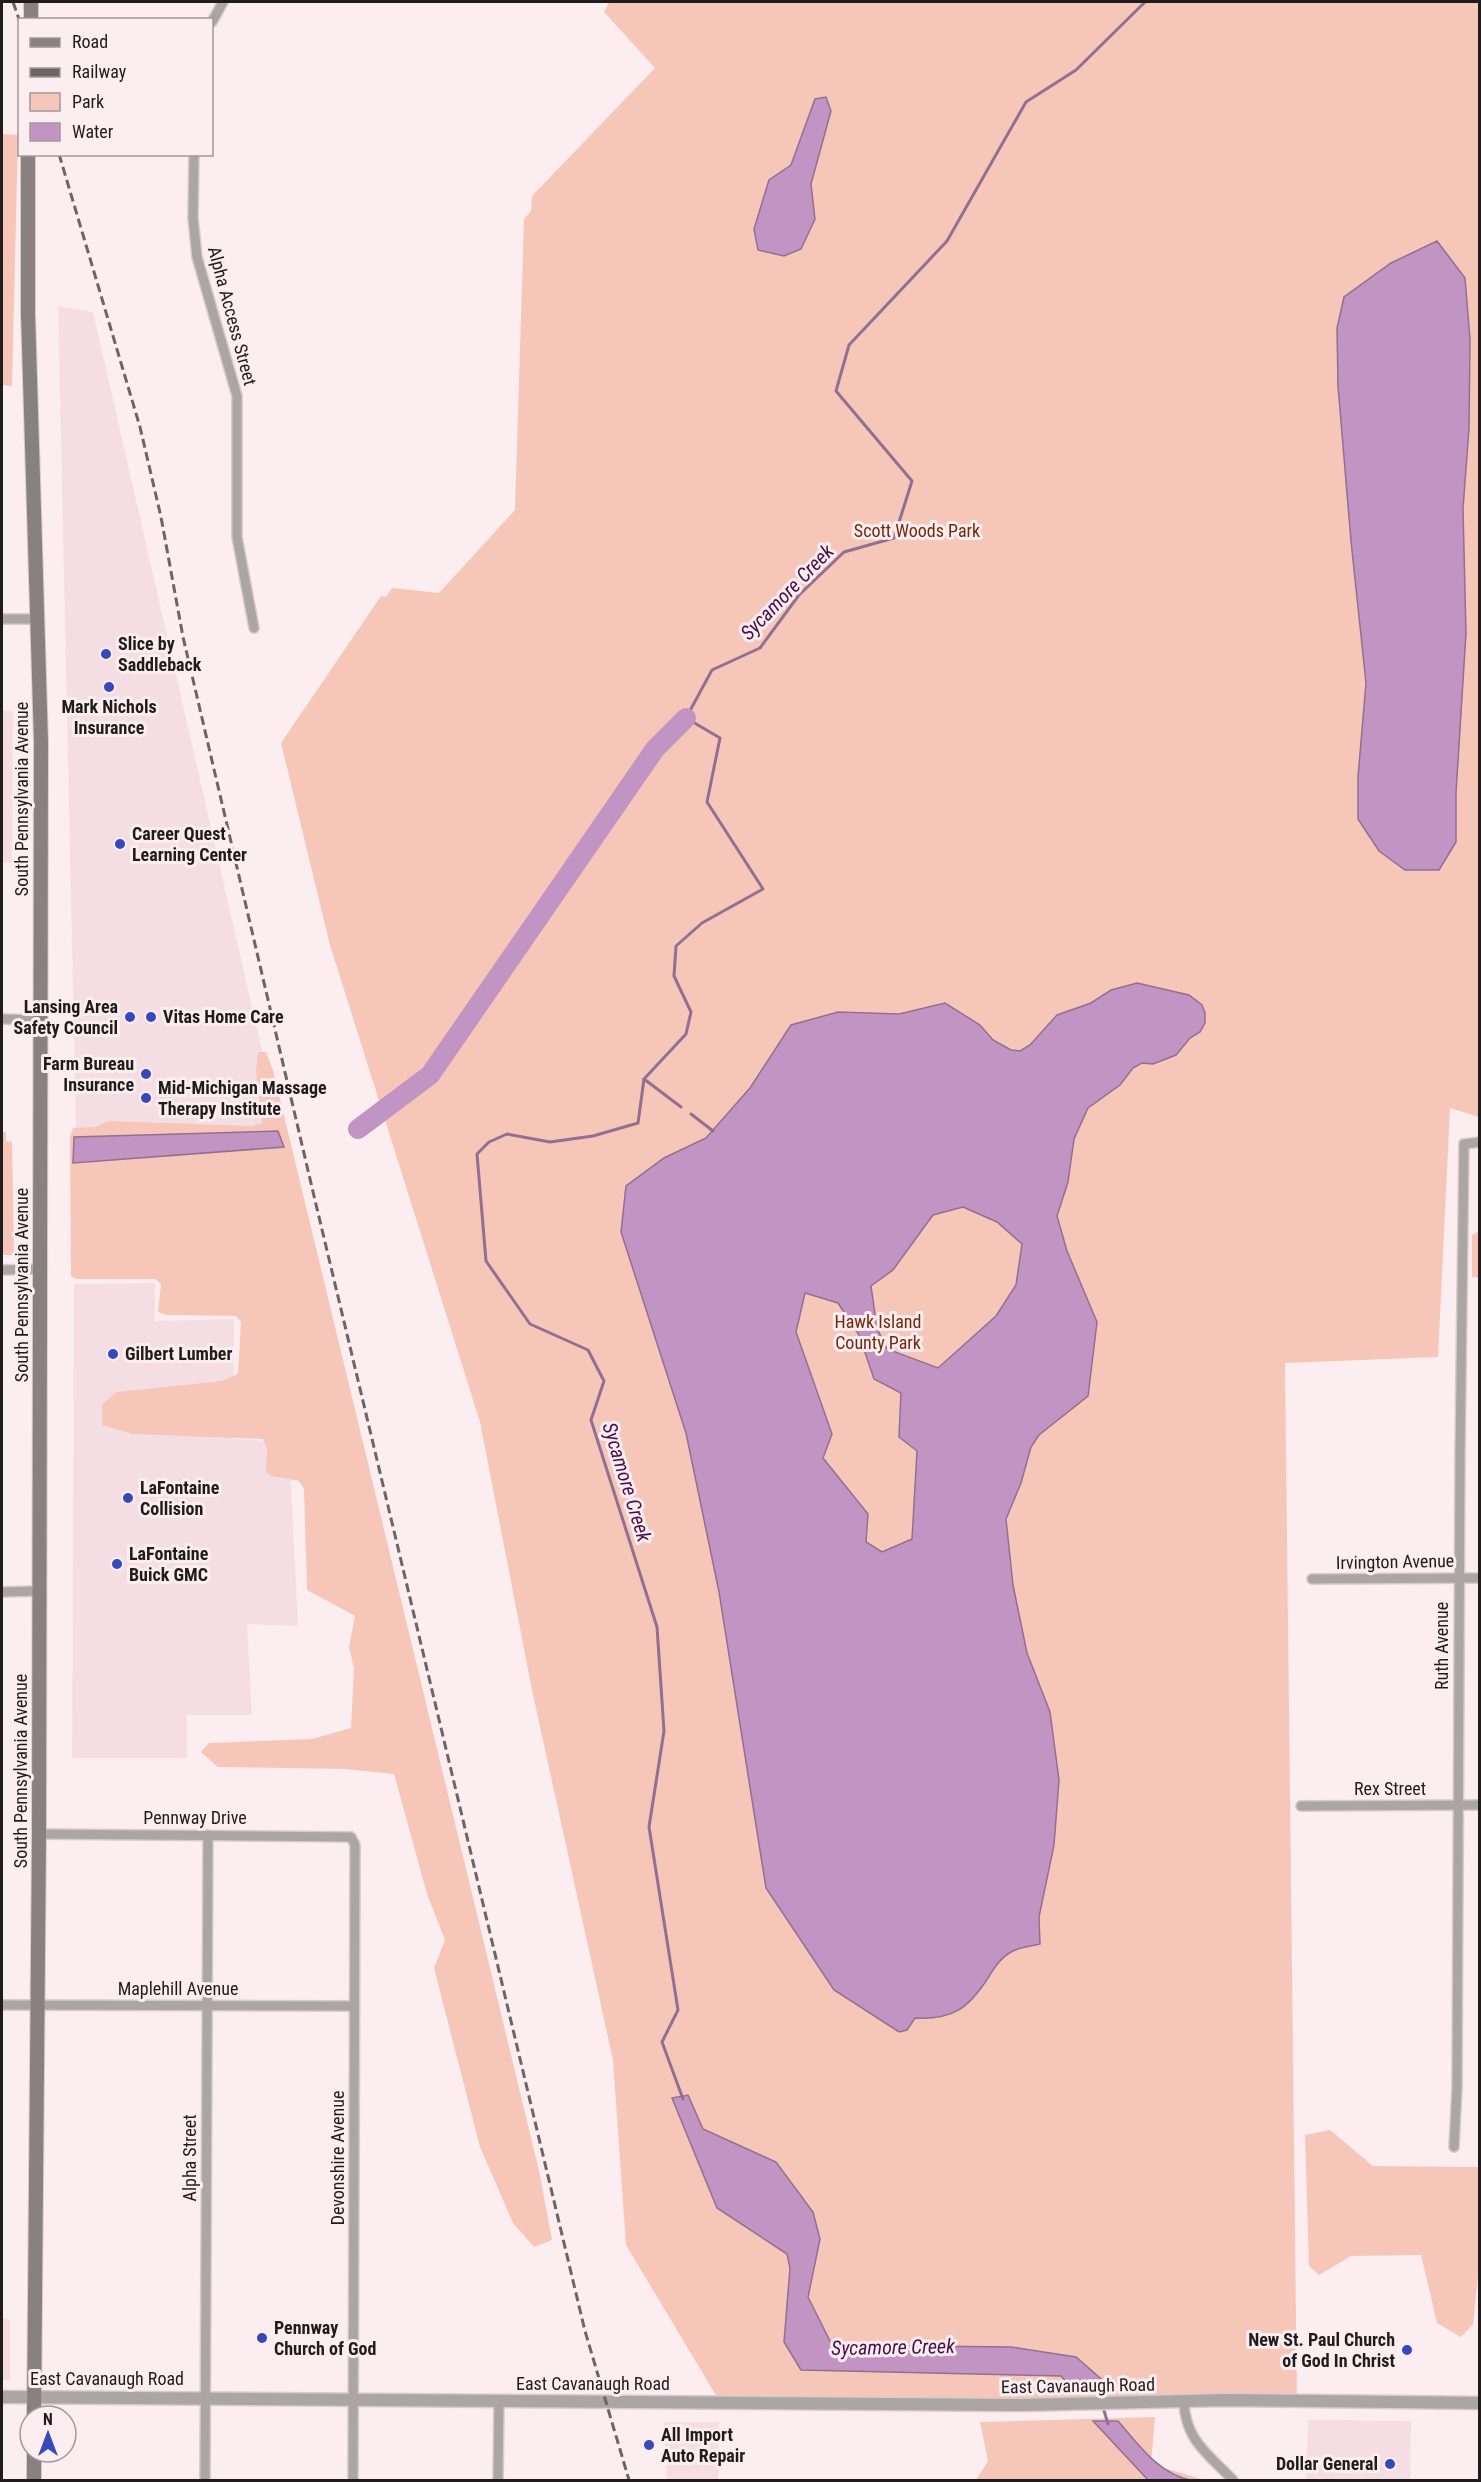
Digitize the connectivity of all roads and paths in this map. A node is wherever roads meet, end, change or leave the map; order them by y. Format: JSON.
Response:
{"nodes":[{"id":1,"x":31,"y":2,"type":"edge"},
{"id":2,"x":223,"y":2,"type":"edge"},
{"id":3,"x":31,"y":18,"type":"edge"},
{"id":4,"x":213,"y":20,"type":"edge"},
{"id":5,"x":28,"y":156,"type":"edge"},
{"id":6,"x":194,"y":156,"type":"edge"},
{"id":7,"x":2,"y":619,"type":"edge"},
{"id":8,"x":38,"y":619,"type":"junction"},
{"id":9,"x":254,"y":628,"type":"dead end"},
{"id":10,"x":2,"y":1019,"type":"edge"},
{"id":11,"x":40,"y":1020,"type":"junction"},
{"id":12,"x":1479,"y":1142,"type":"edge"},
{"id":13,"x":40,"y":1269,"type":"junction"},
{"id":14,"x":2,"y":1270,"type":"edge"},
{"id":15,"x":1459,"y":1577,"type":"junction"},
{"id":16,"x":1479,"y":1578,"type":"edge"},
{"id":17,"x":1312,"y":1579,"type":"dead end"},
{"id":18,"x":39,"y":1591,"type":"junction"},
{"id":19,"x":2,"y":1592,"type":"edge"},
{"id":20,"x":1479,"y":1805,"type":"edge"},
{"id":21,"x":1301,"y":1806,"type":"dead end"},
{"id":22,"x":1459,"y":1806,"type":"junction"},
{"id":23,"x":39,"y":1834,"type":"junction"},
{"id":24,"x":208,"y":1835,"type":"junction"},
{"id":25,"x":351,"y":1837,"type":"joint"},
{"id":26,"x":2,"y":2005,"type":"edge"},
{"id":27,"x":38,"y":2005,"type":"junction"},
{"id":28,"x":207,"y":2006,"type":"junction"},
{"id":29,"x":354,"y":2006,"type":"junction"},
{"id":30,"x":1454,"y":2147,"type":"dead end"},
{"id":31,"x":2,"y":2397,"type":"edge"},
{"id":32,"x":35,"y":2397,"type":"junction"},
{"id":33,"x":204,"y":2398,"type":"junction"},
{"id":34,"x":354,"y":2399,"type":"junction"},
{"id":35,"x":499,"y":2401,"type":"junction"},
{"id":36,"x":1184,"y":2402,"type":"junction"},
{"id":37,"x":1479,"y":2403,"type":"edge"},
{"id":38,"x":35,"y":2404,"type":"edge"},
{"id":39,"x":34,"y":2464,"type":"edge"},
{"id":40,"x":34,"y":2481,"type":"edge"},
{"id":41,"x":205,"y":2481,"type":"edge"},
{"id":42,"x":353,"y":2481,"type":"edge"},
{"id":43,"x":498,"y":2481,"type":"edge"},
{"id":44,"x":1233,"y":2481,"type":"edge"}],
"edges":[{"from":1,"to":3,"type":"main road"},
{"from":2,"to":4,"type":"street"},
{"from":5,"to":8,"type":"main road","name":"South Pennsylvania Avenue"},
{"from":6,"to":9,"type":"street","name":"Alpha Access Street"},
{"from":7,"to":8,"type":"street"},
{"from":8,"to":11,"type":"main road","name":"South Pennsylvania Avenue"},
{"from":10,"to":11,"type":"street"},
{"from":11,"to":13,"type":"main road","name":"South Pennsylvania Avenue"},
{"from":12,"to":15,"type":"street","name":"Ruth Avenue"},
{"from":13,"to":14,"type":"street"},
{"from":13,"to":18,"type":"main road","name":"South Pennsylvania Avenue"},
{"from":15,"to":16,"type":"street","name":"Irvington Avenue"},
{"from":15,"to":17,"type":"street","name":"Irvington Avenue"},
{"from":15,"to":22,"type":"street","name":"Ruth Avenue"},
{"from":18,"to":19,"type":"street"},
{"from":18,"to":23,"type":"main road","name":"South Pennsylvania Avenue"},
{"from":20,"to":22,"type":"street","name":"Rex Street"},
{"from":21,"to":22,"type":"street","name":"Rex Street"},
{"from":22,"to":30,"type":"street","name":"Ruth Avenue"},
{"from":23,"to":24,"type":"street","name":"Pennway Drive"},
{"from":23,"to":27,"type":"main road","name":"South Pennsylvania Avenue"},
{"from":24,"to":25,"type":"street","name":"Pennway Drive"},
{"from":24,"to":28,"type":"street","name":"Alpha Street"},
{"from":25,"to":29,"type":"street","name":"Devonshire Avenue"},
{"from":26,"to":27,"type":"street","name":"Maplehill Avenue"},
{"from":27,"to":28,"type":"street","name":"Maplehill Avenue"},
{"from":27,"to":32,"type":"main road","name":"South Pennsylvania Avenue"},
{"from":28,"to":29,"type":"street","name":"Maplehill Avenue"},
{"from":28,"to":33,"type":"street","name":"Alpha Street"},
{"from":29,"to":34,"type":"street","name":"Devonshire Avenue"},
{"from":31,"to":32,"type":"street","name":"East Cavanaugh Road"},
{"from":32,"to":33,"type":"street","name":"East Cavanaugh Road"},
{"from":32,"to":38,"type":"main road","name":"South Pennsylvania Avenue"},
{"from":33,"to":34,"type":"street","name":"East Cavanaugh Road"},
{"from":33,"to":41,"type":"street","name":"Alpha Street"},
{"from":34,"to":35,"type":"street","name":"East Cavanaugh Road"},
{"from":34,"to":42,"type":"street","name":"Devonshire Avenue"},
{"from":35,"to":36,"type":"street","name":"East Cavanaugh Road"},
{"from":35,"to":43,"type":"street"},
{"from":36,"to":37,"type":"street","name":"East Cavanaugh Road"},
{"from":36,"to":44,"type":"street"},
{"from":39,"to":40,"type":"main road"}]}
